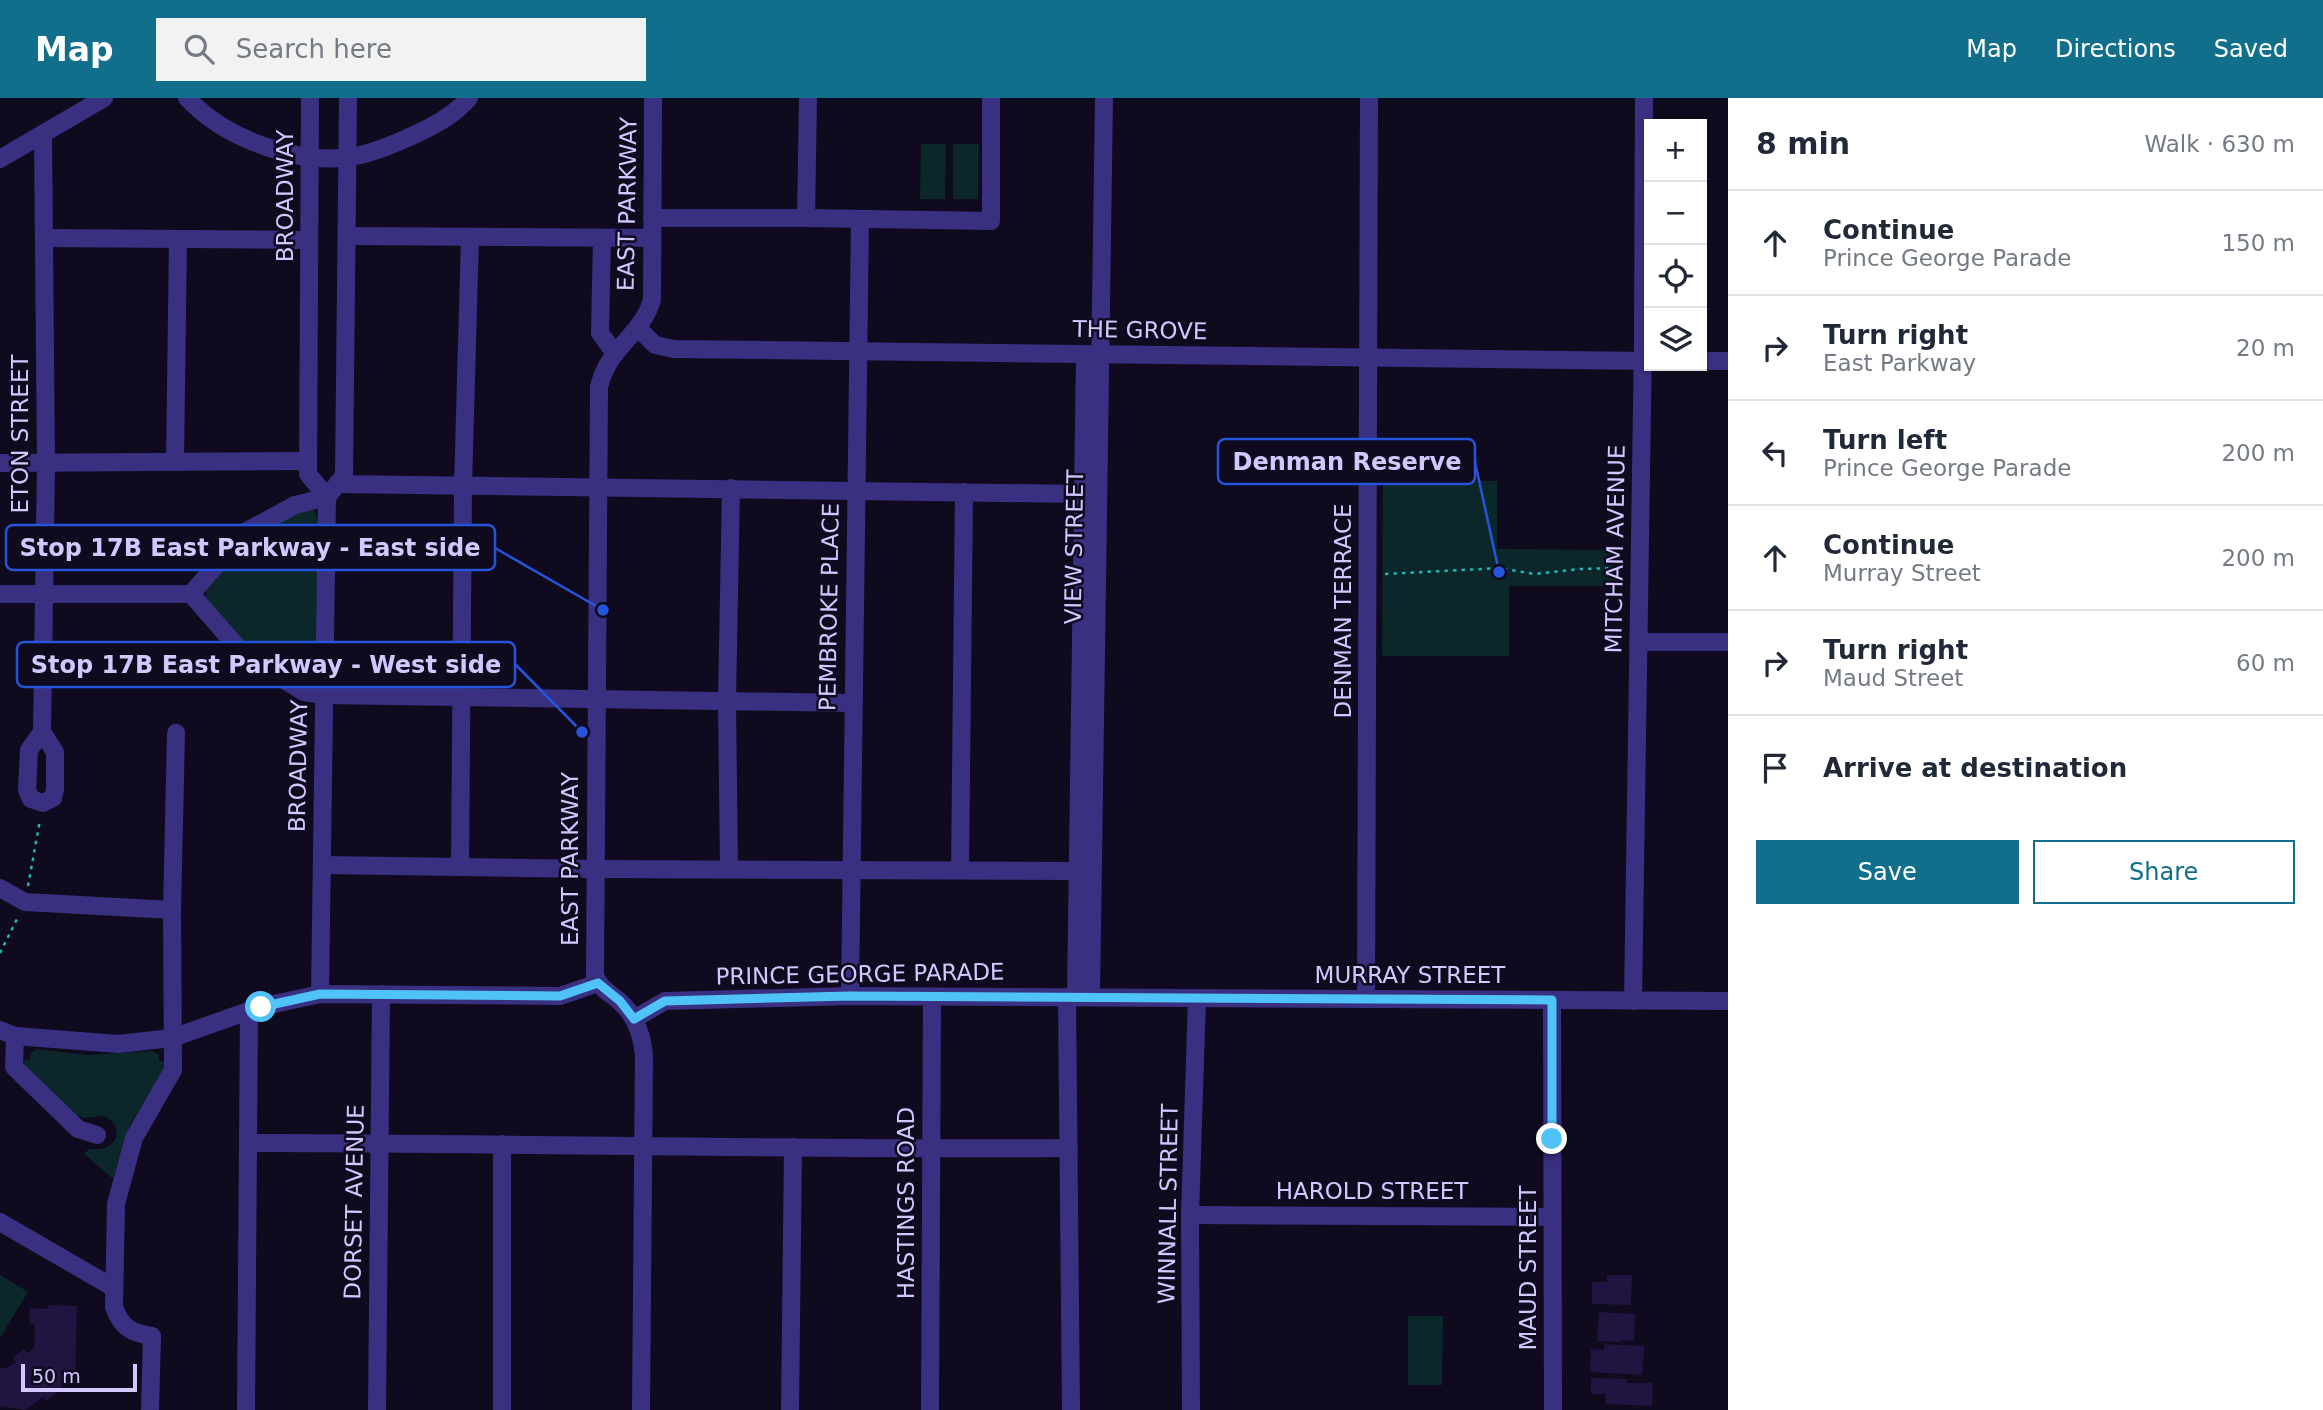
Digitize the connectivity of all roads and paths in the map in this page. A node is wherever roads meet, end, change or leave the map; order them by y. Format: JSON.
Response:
{"nodes":[{"id":1,"x":104,"y":98,"type":"edge"},
{"id":2,"x":187,"y":98,"type":"edge"},
{"id":3,"x":310,"y":98,"type":"edge"},
{"id":4,"x":348,"y":98,"type":"edge"},
{"id":5,"x":469,"y":98,"type":"edge"},
{"id":6,"x":653,"y":98,"type":"edge"},
{"id":7,"x":808,"y":98,"type":"edge"},
{"id":8,"x":991,"y":98,"type":"edge"},
{"id":9,"x":1104,"y":98,"type":"edge"},
{"id":10,"x":1369,"y":98,"type":"edge"},
{"id":11,"x":1644,"y":98,"type":"edge"},
{"id":12,"x":43,"y":136,"type":"junction"},
{"id":13,"x":310,"y":156,"type":"junction"},
{"id":14,"x":348,"y":156,"type":"junction"},
{"id":15,"x":0,"y":159,"type":"edge"},
{"id":16,"x":652,"y":218,"type":"junction"},
{"id":17,"x":806,"y":218,"type":"junction"},
{"id":18,"x":860,"y":219,"type":"junction"},
{"id":19,"x":347,"y":236,"type":"junction"},
{"id":20,"x":470,"y":237,"type":"junction"},
{"id":21,"x":44,"y":238,"type":"junction"},
{"id":22,"x":603,"y":238,"type":"junction"},
{"id":23,"x":652,"y":238,"type":"junction"},
{"id":24,"x":178,"y":239,"type":"junction"},
{"id":25,"x":309,"y":240,"type":"junction"},
{"id":26,"x":1646,"y":308,"type":"edge"},
{"id":27,"x":638,"y":328,"type":"junction"},
{"id":28,"x":857,"y":350,"type":"junction"},
{"id":29,"x":614,"y":352,"type":"junction"},
{"id":30,"x":1092,"y":354,"type":"junction"},
{"id":31,"x":1368,"y":359,"type":"junction"},
{"id":32,"x":1644,"y":361,"type":"edge"},
{"id":33,"x":1707,"y":361,"type":"edge"},
{"id":34,"x":1728,"y":361,"type":"edge"},
{"id":35,"x":1646,"y":371,"type":"edge"},
{"id":36,"x":308,"y":461,"type":"junction"},
{"id":37,"x":175,"y":462,"type":"junction"},
{"id":38,"x":0,"y":463,"type":"edge"},
{"id":39,"x":46,"y":463,"type":"junction"},
{"id":40,"x":463,"y":486,"type":"junction"},
{"id":41,"x":598,"y":488,"type":"junction"},
{"id":42,"x":731,"y":488,"type":"junction"},
{"id":43,"x":332,"y":491,"type":"junction"},
{"id":44,"x":855,"y":492,"type":"junction"},
{"id":45,"x":964,"y":492,"type":"junction"},
{"id":46,"x":1083,"y":494,"type":"junction"},
{"id":47,"x":1640,"y":569,"type":"junction"},
{"id":48,"x":1367,"y":575,"type":"junction"},
{"id":49,"x":0,"y":594,"type":"edge"},
{"id":50,"x":43,"y":594,"type":"junction"},
{"id":51,"x":191,"y":594,"type":"junction"},
{"id":52,"x":1638,"y":642,"type":"junction"},
{"id":53,"x":1728,"y":642,"type":"edge"},
{"id":54,"x":324,"y":695,"type":"junction"},
{"id":55,"x":463,"y":698,"type":"junction"},
{"id":56,"x":596,"y":700,"type":"junction"},
{"id":57,"x":727,"y":701,"type":"junction"},
{"id":58,"x":853,"y":703,"type":"junction"},
{"id":59,"x":42,"y":732,"type":"junction"},
{"id":60,"x":176,"y":733,"type":"dead end"},
{"id":61,"x":43,"y":803,"type":"junction"},
{"id":62,"x":322,"y":864,"type":"junction"},
{"id":63,"x":460,"y":866,"type":"junction"},
{"id":64,"x":729,"y":868,"type":"junction"},
{"id":65,"x":595,"y":869,"type":"junction"},
{"id":66,"x":851,"y":869,"type":"junction"},
{"id":67,"x":960,"y":870,"type":"junction"},
{"id":68,"x":1079,"y":871,"type":"junction"},
{"id":69,"x":0,"y":888,"type":"edge"},
{"id":70,"x":25,"y":902,"type":"junction"},
{"id":71,"x":172,"y":910,"type":"junction"},
{"id":72,"x":0,"y":953,"type":"edge"},
{"id":73,"x":598,"y":983,"type":"junction"},
{"id":74,"x":320,"y":994,"type":"junction"},
{"id":75,"x":381,"y":994,"type":"junction"},
{"id":76,"x":849,"y":996,"type":"junction"},
{"id":77,"x":932,"y":997,"type":"junction"},
{"id":78,"x":1078,"y":997,"type":"junction"},
{"id":79,"x":1197,"y":999,"type":"junction"},
{"id":80,"x":1366,"y":999,"type":"junction"},
{"id":81,"x":1552,"y":1000,"type":"junction"},
{"id":82,"x":1633,"y":1001,"type":"junction"},
{"id":83,"x":1728,"y":1001,"type":"edge"},
{"id":84,"x":249,"y":1011,"type":"junction"},
{"id":85,"x":634,"y":1019,"type":"junction"},
{"id":86,"x":7,"y":1033,"type":"edge"},
{"id":87,"x":172,"y":1038,"type":"junction"},
{"id":88,"x":97,"y":1135,"type":"dead end"},
{"id":89,"x":248,"y":1143,"type":"junction"},
{"id":90,"x":379,"y":1143,"type":"junction"},
{"id":91,"x":502,"y":1144,"type":"junction"},
{"id":92,"x":643,"y":1145,"type":"junction"},
{"id":93,"x":793,"y":1147,"type":"junction"},
{"id":94,"x":1069,"y":1148,"type":"junction"},
{"id":95,"x":930,"y":1149,"type":"junction"},
{"id":96,"x":1190,"y":1215,"type":"junction"},
{"id":97,"x":1552,"y":1217,"type":"junction"},
{"id":98,"x":0,"y":1222,"type":"edge"},
{"id":99,"x":114,"y":1287,"type":"junction"},
{"id":100,"x":150,"y":1410,"type":"edge"},
{"id":101,"x":246,"y":1410,"type":"edge"},
{"id":102,"x":377,"y":1410,"type":"edge"},
{"id":103,"x":502,"y":1410,"type":"edge"},
{"id":104,"x":641,"y":1410,"type":"edge"},
{"id":105,"x":790,"y":1410,"type":"edge"},
{"id":106,"x":930,"y":1410,"type":"edge"},
{"id":107,"x":1071,"y":1410,"type":"edge"},
{"id":108,"x":1191,"y":1410,"type":"edge"},
{"id":109,"x":1553,"y":1410,"type":"edge"}],
"edges":[{"from":1,"to":12,"type":"street"},
{"from":2,"to":13,"type":"street"},
{"from":3,"to":13,"type":"street","name":"BROADWAY"},
{"from":4,"to":14,"type":"street","name":"BROADWAY"},
{"from":5,"to":14,"type":"street"},
{"from":6,"to":16,"type":"street","name":"EAST PARKWAY"},
{"from":7,"to":17,"type":"street"},
{"from":8,"to":18,"type":"street"},
{"from":9,"to":30,"type":"street","name":"VIEW STREET"},
{"from":10,"to":31,"type":"street","name":"DENMAN TERRACE"},
{"from":11,"to":26,"type":"street","name":"MITCHAM AVENUE"},
{"from":12,"to":15,"type":"street"},
{"from":12,"to":21,"type":"street","name":"ETON STREET"},
{"from":13,"to":14,"type":"street"},
{"from":13,"to":25,"type":"street","name":"BROADWAY"},
{"from":14,"to":19,"type":"street","name":"BROADWAY"},
{"from":16,"to":17,"type":"street"},
{"from":16,"to":23,"type":"street","name":"EAST PARKWAY"},
{"from":17,"to":18,"type":"street"},
{"from":18,"to":28,"type":"street","name":"PEMBROKE PLACE"},
{"from":19,"to":20,"type":"street"},
{"from":19,"to":43,"type":"street","name":"BROADWAY"},
{"from":20,"to":22,"type":"street"},
{"from":20,"to":40,"type":"street"},
{"from":21,"to":24,"type":"street"},
{"from":21,"to":39,"type":"street","name":"ETON STREET"},
{"from":22,"to":23,"type":"street"},
{"from":22,"to":29,"type":"street"},
{"from":23,"to":27,"type":"street","name":"EAST PARKWAY"},
{"from":24,"to":25,"type":"street"},
{"from":24,"to":37,"type":"street"},
{"from":25,"to":36,"type":"street","name":"BROADWAY"},
{"from":27,"to":28,"type":"street","name":"THE GROVE"},
{"from":27,"to":29,"type":"street","name":"EAST PARKWAY"},
{"from":28,"to":30,"type":"street","name":"THE GROVE"},
{"from":28,"to":44,"type":"street","name":"PEMBROKE PLACE"},
{"from":29,"to":41,"type":"street","name":"EAST PARKWAY"},
{"from":30,"to":31,"type":"street","name":"THE GROVE"},
{"from":30,"to":46,"type":"street","name":"VIEW STREET"},
{"from":30,"to":78,"type":"street","name":"VIEW STREET"},
{"from":31,"to":32,"type":"street","name":"THE GROVE"},
{"from":31,"to":48,"type":"street","name":"DENMAN TERRACE"},
{"from":33,"to":34,"type":"street"},
{"from":35,"to":47,"type":"street","name":"MITCHAM AVENUE"},
{"from":36,"to":37,"type":"street"},
{"from":36,"to":43,"type":"street","name":"BROADWAY"},
{"from":37,"to":39,"type":"street"},
{"from":38,"to":39,"type":"street"},
{"from":39,"to":50,"type":"street","name":"ETON STREET"},
{"from":40,"to":41,"type":"street"},
{"from":40,"to":43,"type":"street"},
{"from":40,"to":55,"type":"street"},
{"from":41,"to":42,"type":"street"},
{"from":41,"to":56,"type":"street","name":"EAST PARKWAY"},
{"from":42,"to":44,"type":"street"},
{"from":42,"to":57,"type":"street"},
{"from":43,"to":51,"type":"street"},
{"from":43,"to":54,"type":"street","name":"BROADWAY"},
{"from":44,"to":45,"type":"street"},
{"from":44,"to":58,"type":"street","name":"PEMBROKE PLACE"},
{"from":45,"to":46,"type":"street"},
{"from":45,"to":67,"type":"street"},
{"from":46,"to":68,"type":"street","name":"VIEW STREET"},
{"from":47,"to":48,"type":"path"},
{"from":47,"to":52,"type":"street","name":"MITCHAM AVENUE"},
{"from":48,"to":80,"type":"street","name":"DENMAN TERRACE"},
{"from":49,"to":50,"type":"street"},
{"from":50,"to":51,"type":"street"},
{"from":50,"to":59,"type":"street","name":"ETON STREET"},
{"from":51,"to":54,"type":"street"},
{"from":52,"to":53,"type":"street"},
{"from":52,"to":82,"type":"street","name":"MITCHAM AVENUE"},
{"from":54,"to":55,"type":"street"},
{"from":54,"to":62,"type":"street","name":"BROADWAY"},
{"from":55,"to":56,"type":"street"},
{"from":55,"to":63,"type":"street"},
{"from":56,"to":57,"type":"street"},
{"from":56,"to":65,"type":"street","name":"EAST PARKWAY"},
{"from":57,"to":58,"type":"street"},
{"from":57,"to":64,"type":"street"},
{"from":58,"to":66,"type":"street","name":"PEMBROKE PLACE"},
{"from":59,"to":61,"type":"street","name":"ETON STREET"},
{"from":59,"to":61,"type":"street","name":"ETON STREET"},
{"from":60,"to":71,"type":"street"},
{"from":61,"to":70,"type":"path"},
{"from":62,"to":63,"type":"street"},
{"from":62,"to":74,"type":"street","name":"BROADWAY"},
{"from":63,"to":65,"type":"street"},
{"from":64,"to":65,"type":"street"},
{"from":64,"to":66,"type":"street"},
{"from":65,"to":73,"type":"street","name":"EAST PARKWAY"},
{"from":66,"to":67,"type":"street"},
{"from":66,"to":76,"type":"street","name":"PEMBROKE PLACE"},
{"from":67,"to":68,"type":"street"},
{"from":68,"to":78,"type":"street","name":"VIEW STREET"},
{"from":69,"to":70,"type":"street"},
{"from":70,"to":71,"type":"street"},
{"from":70,"to":72,"type":"path"},
{"from":71,"to":87,"type":"street"},
{"from":73,"to":75,"type":"street"},
{"from":73,"to":85,"type":"street"},
{"from":74,"to":75,"type":"street"},
{"from":74,"to":84,"type":"street"},
{"from":75,"to":90,"type":"street","name":"DORSET AVENUE"},
{"from":76,"to":77,"type":"street","name":"PRINCE GEORGE PARADE"},
{"from":76,"to":85,"type":"street","name":"PRINCE GEORGE PARADE"},
{"from":77,"to":78,"type":"street","name":"PRINCE GEORGE PARADE"},
{"from":77,"to":95,"type":"street","name":"HASTINGS ROAD"},
{"from":78,"to":79,"type":"street","name":"MURRAY STREET"},
{"from":78,"to":94,"type":"street"},
{"from":79,"to":80,"type":"street","name":"MURRAY STREET"},
{"from":79,"to":96,"type":"street","name":"WINNALL STREET"},
{"from":80,"to":81,"type":"street","name":"MURRAY STREET"},
{"from":81,"to":82,"type":"street","name":"MURRAY STREET"},
{"from":81,"to":97,"type":"street","name":"MAUD STREET"},
{"from":82,"to":83,"type":"street","name":"MURRAY STREET"},
{"from":84,"to":87,"type":"street"},
{"from":84,"to":89,"type":"street"},
{"from":85,"to":92,"type":"street"},
{"from":86,"to":87,"type":"street"},
{"from":86,"to":88,"type":"street"},
{"from":87,"to":99,"type":"street"},
{"from":89,"to":90,"type":"street"},
{"from":89,"to":101,"type":"street"},
{"from":90,"to":91,"type":"street"},
{"from":90,"to":102,"type":"street","name":"DORSET AVENUE"},
{"from":91,"to":92,"type":"street"},
{"from":91,"to":103,"type":"street"},
{"from":92,"to":93,"type":"street"},
{"from":92,"to":104,"type":"street"},
{"from":93,"to":95,"type":"street"},
{"from":93,"to":105,"type":"street"},
{"from":94,"to":95,"type":"street"},
{"from":94,"to":107,"type":"street"},
{"from":95,"to":106,"type":"street","name":"HASTINGS ROAD"},
{"from":96,"to":97,"type":"street","name":"HAROLD STREET"},
{"from":96,"to":108,"type":"street","name":"WINNALL STREET"},
{"from":97,"to":109,"type":"street","name":"MAUD STREET"},
{"from":98,"to":99,"type":"street"},
{"from":99,"to":100,"type":"street"}]}
